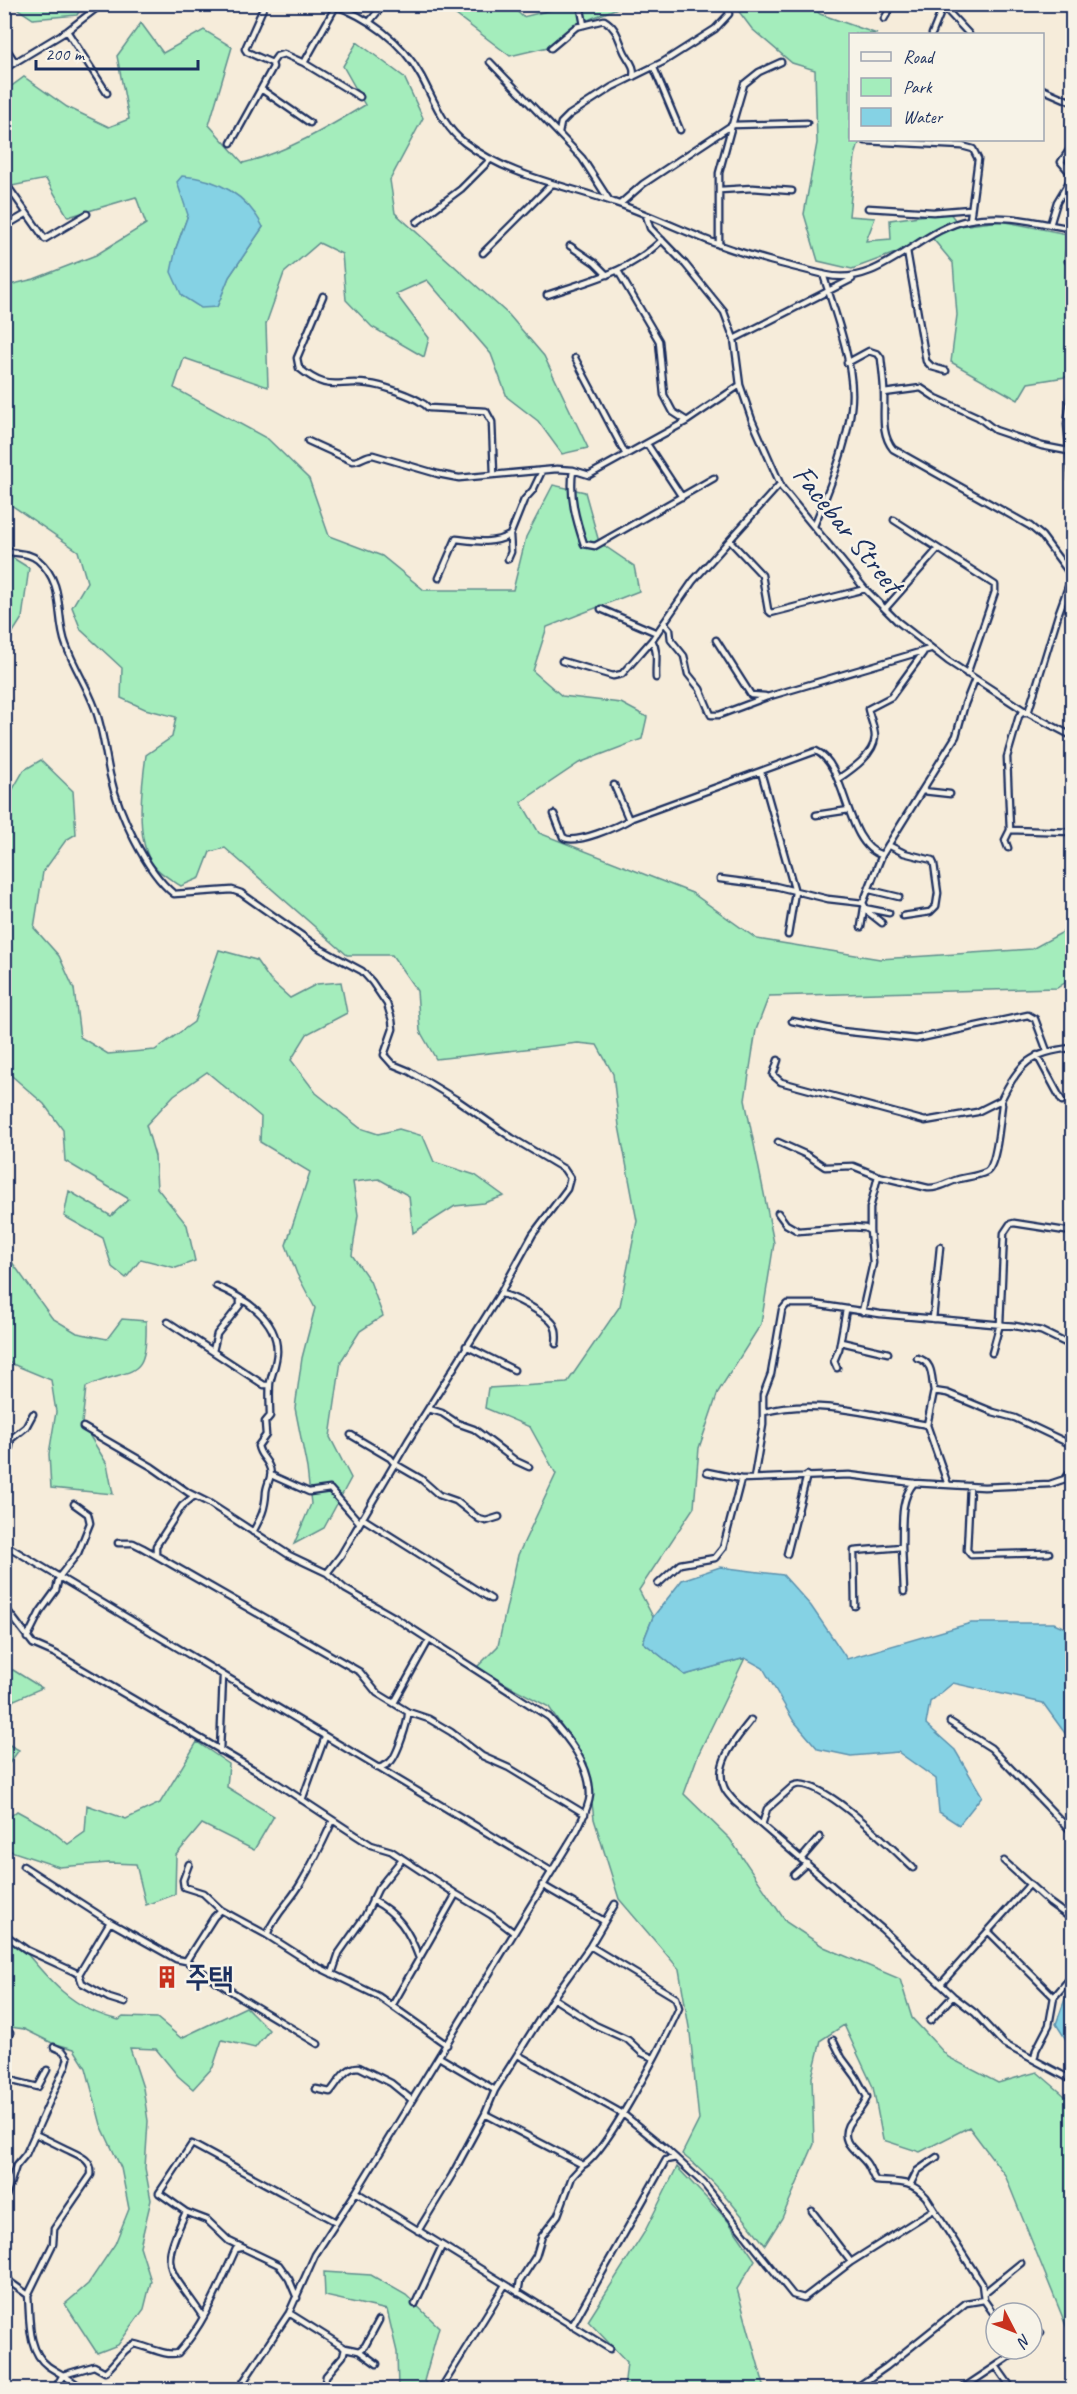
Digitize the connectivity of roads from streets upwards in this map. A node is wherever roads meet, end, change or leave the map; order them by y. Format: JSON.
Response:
{"nodes":[{"id":1,"x":102,"y":4,"type":"edge"},
{"id":2,"x":265,"y":4,"type":"edge"},
{"id":3,"x":384,"y":4,"type":"edge"},
{"id":4,"x":580,"y":4,"type":"edge"},
{"id":5,"x":727,"y":4,"type":"edge"},
{"id":6,"x":893,"y":4,"type":"edge"},
{"id":7,"x":333,"y":5,"type":"edge"},
{"id":8,"x":942,"y":6,"type":"edge"},
{"id":9,"x":884,"y":19,"type":"dead end"},
{"id":10,"x":370,"y":21,"type":"junction"},
{"id":11,"x":584,"y":24,"type":"junction"},
{"id":12,"x":67,"y":31,"type":"junction"},
{"id":13,"x":932,"y":33,"type":"edge"},
{"id":14,"x":968,"y":33,"type":"edge"},
{"id":15,"x":4,"y":45,"type":"edge"},
{"id":16,"x":551,"y":48,"type":"dead end"},
{"id":17,"x":490,"y":62,"type":"dead end"},
{"id":18,"x":781,"y":62,"type":"dead end"},
{"id":19,"x":15,"y":63,"type":"junction"},
{"id":20,"x":272,"y":63,"type":"junction"},
{"id":21,"x":304,"y":63,"type":"junction"},
{"id":22,"x":654,"y":68,"type":"junction"},
{"id":23,"x":4,"y":69,"type":"edge"},
{"id":24,"x":633,"y":77,"type":"junction"},
{"id":25,"x":261,"y":89,"type":"junction"},
{"id":26,"x":1044,"y":89,"type":"edge"},
{"id":27,"x":107,"y":93,"type":"dead end"},
{"id":28,"x":360,"y":97,"type":"dead end"},
{"id":29,"x":1072,"y":102,"type":"edge"},
{"id":30,"x":310,"y":123,"type":"dead end"},
{"id":31,"x":807,"y":123,"type":"dead end"},
{"id":32,"x":732,"y":125,"type":"junction"},
{"id":33,"x":681,"y":130,"type":"dead end"},
{"id":34,"x":559,"y":133,"type":"junction"},
{"id":35,"x":865,"y":141,"type":"edge"},
{"id":36,"x":964,"y":141,"type":"edge"},
{"id":37,"x":231,"y":143,"type":"dead end"},
{"id":38,"x":962,"y":146,"type":"junction"},
{"id":39,"x":1072,"y":146,"type":"edge"},
{"id":40,"x":491,"y":159,"type":"junction"},
{"id":41,"x":1072,"y":176,"type":"edge"},
{"id":42,"x":4,"y":181,"type":"edge"},
{"id":43,"x":551,"y":184,"type":"junction"},
{"id":44,"x":720,"y":190,"type":"junction"},
{"id":45,"x":792,"y":191,"type":"dead end"},
{"id":46,"x":609,"y":200,"type":"junction"},
{"id":47,"x":620,"y":204,"type":"junction"},
{"id":48,"x":868,"y":208,"type":"dead end"},
{"id":49,"x":970,"y":209,"type":"junction"},
{"id":50,"x":26,"y":214,"type":"junction"},
{"id":51,"x":87,"y":214,"type":"dead end"},
{"id":52,"x":646,"y":216,"type":"junction"},
{"id":53,"x":970,"y":220,"type":"junction"},
{"id":54,"x":417,"y":222,"type":"dead end"},
{"id":55,"x":1050,"y":225,"type":"junction"},
{"id":56,"x":4,"y":228,"type":"edge"},
{"id":57,"x":1072,"y":229,"type":"edge"},
{"id":58,"x":662,"y":240,"type":"junction"},
{"id":59,"x":719,"y":245,"type":"junction"},
{"id":60,"x":570,"y":246,"type":"dead end"},
{"id":61,"x":907,"y":251,"type":"junction"},
{"id":62,"x":483,"y":253,"type":"dead end"},
{"id":63,"x":1068,"y":261,"type":"dead end"},
{"id":64,"x":618,"y":271,"type":"junction"},
{"id":65,"x":823,"y":274,"type":"junction"},
{"id":66,"x":607,"y":275,"type":"junction"},
{"id":67,"x":856,"y":277,"type":"junction"},
{"id":68,"x":828,"y":290,"type":"junction"},
{"id":69,"x":547,"y":295,"type":"dead end"},
{"id":70,"x":323,"y":296,"type":"dead end"},
{"id":71,"x":734,"y":339,"type":"junction"},
{"id":72,"x":575,"y":358,"type":"dead end"},
{"id":73,"x":847,"y":363,"type":"junction"},
{"id":74,"x":946,"y":371,"type":"dead end"},
{"id":75,"x":740,"y":385,"type":"junction"},
{"id":76,"x":1072,"y":385,"type":"edge"},
{"id":77,"x":884,"y":393,"type":"junction"},
{"id":78,"x":687,"y":421,"type":"junction"},
{"id":79,"x":308,"y":441,"type":"dead end"},
{"id":80,"x":647,"y":444,"type":"junction"},
{"id":81,"x":1068,"y":451,"type":"junction"},
{"id":82,"x":626,"y":454,"type":"junction"},
{"id":83,"x":573,"y":470,"type":"junction"},
{"id":84,"x":542,"y":471,"type":"junction"},
{"id":85,"x":494,"y":475,"type":"junction"},
{"id":86,"x":714,"y":478,"type":"dead end"},
{"id":87,"x":1072,"y":480,"type":"edge"},
{"id":88,"x":780,"y":484,"type":"junction"},
{"id":89,"x":682,"y":497,"type":"junction"},
{"id":90,"x":894,"y":520,"type":"dead end"},
{"id":91,"x":814,"y":526,"type":"junction"},
{"id":92,"x":510,"y":535,"type":"junction"},
{"id":93,"x":730,"y":540,"type":"junction"},
{"id":94,"x":4,"y":550,"type":"edge"},
{"id":95,"x":937,"y":550,"type":"junction"},
{"id":96,"x":508,"y":559,"type":"dead end"},
{"id":97,"x":1072,"y":575,"type":"edge"},
{"id":98,"x":439,"y":578,"type":"dead end"},
{"id":99,"x":865,"y":589,"type":"junction"},
{"id":100,"x":602,"y":609,"type":"dead end"},
{"id":101,"x":885,"y":609,"type":"junction"},
{"id":102,"x":664,"y":623,"type":"junction"},
{"id":103,"x":657,"y":633,"type":"junction"},
{"id":104,"x":652,"y":640,"type":"junction"},
{"id":105,"x":716,"y":640,"type":"dead end"},
{"id":106,"x":930,"y":649,"type":"junction"},
{"id":107,"x":924,"y":652,"type":"junction"},
{"id":108,"x":562,"y":661,"type":"dead end"},
{"id":109,"x":967,"y":674,"type":"junction"},
{"id":110,"x":656,"y":678,"type":"dead end"},
{"id":111,"x":975,"y":679,"type":"junction"},
{"id":112,"x":767,"y":697,"type":"junction"},
{"id":113,"x":1028,"y":712,"type":"junction"},
{"id":114,"x":1072,"y":736,"type":"edge"},
{"id":115,"x":761,"y":772,"type":"junction"},
{"id":116,"x":838,"y":779,"type":"junction"},
{"id":117,"x":614,"y":785,"type":"dead end"},
{"id":118,"x":923,"y":790,"type":"junction"},
{"id":119,"x":950,"y":794,"type":"dead end"},
{"id":120,"x":849,"y":810,"type":"junction"},
{"id":121,"x":554,"y":814,"type":"dead end"},
{"id":122,"x":816,"y":815,"type":"dead end"},
{"id":123,"x":628,"y":820,"type":"junction"},
{"id":124,"x":1010,"y":830,"type":"junction"},
{"id":125,"x":1072,"y":832,"type":"edge"},
{"id":126,"x":888,"y":845,"type":"junction"},
{"id":127,"x":1008,"y":848,"type":"dead end"},
{"id":128,"x":882,"y":855,"type":"junction"},
{"id":129,"x":720,"y":879,"type":"dead end"},
{"id":130,"x":870,"y":890,"type":"junction"},
{"id":131,"x":795,"y":892,"type":"junction"},
{"id":132,"x":899,"y":897,"type":"dead end"},
{"id":133,"x":864,"y":905,"type":"junction"},
{"id":134,"x":889,"y":913,"type":"dead end"},
{"id":135,"x":903,"y":916,"type":"dead end"},
{"id":136,"x":882,"y":923,"type":"dead end"},
{"id":137,"x":861,"y":927,"type":"dead end"},
{"id":138,"x":788,"y":935,"type":"dead end"},
{"id":139,"x":792,"y":1021,"type":"dead end"},
{"id":140,"x":1072,"y":1048,"type":"edge"},
{"id":141,"x":1047,"y":1050,"type":"junction"},
{"id":142,"x":1036,"y":1055,"type":"junction"},
{"id":143,"x":778,"y":1060,"type":"dead end"},
{"id":144,"x":1001,"y":1100,"type":"junction"},
{"id":145,"x":1062,"y":1101,"type":"dead end"},
{"id":146,"x":778,"y":1142,"type":"dead end"},
{"id":147,"x":878,"y":1176,"type":"junction"},
{"id":148,"x":778,"y":1213,"type":"dead end"},
{"id":149,"x":868,"y":1228,"type":"junction"},
{"id":150,"x":1072,"y":1232,"type":"edge"},
{"id":151,"x":940,"y":1247,"type":"dead end"},
{"id":152,"x":216,"y":1286,"type":"dead end"},
{"id":153,"x":500,"y":1294,"type":"junction"},
{"id":154,"x":240,"y":1298,"type":"junction"},
{"id":155,"x":846,"y":1310,"type":"junction"},
{"id":156,"x":861,"y":1312,"type":"junction"},
{"id":157,"x":933,"y":1319,"type":"junction"},
{"id":158,"x":168,"y":1322,"type":"dead end"},
{"id":159,"x":1000,"y":1324,"type":"junction"},
{"id":160,"x":841,"y":1342,"type":"junction"},
{"id":161,"x":556,"y":1344,"type":"dead end"},
{"id":162,"x":466,"y":1346,"type":"junction"},
{"id":163,"x":1072,"y":1346,"type":"edge"},
{"id":164,"x":213,"y":1351,"type":"junction"},
{"id":165,"x":888,"y":1353,"type":"dead end"},
{"id":166,"x":992,"y":1353,"type":"dead end"},
{"id":167,"x":917,"y":1358,"type":"dead end"},
{"id":168,"x":837,"y":1368,"type":"dead end"},
{"id":169,"x":514,"y":1370,"type":"dead end"},
{"id":170,"x":270,"y":1385,"type":"junction"},
{"id":171,"x":934,"y":1391,"type":"junction"},
{"id":172,"x":429,"y":1409,"type":"junction"},
{"id":173,"x":764,"y":1412,"type":"junction"},
{"id":174,"x":33,"y":1414,"type":"dead end"},
{"id":175,"x":927,"y":1425,"type":"junction"},
{"id":176,"x":83,"y":1427,"type":"dead end"},
{"id":177,"x":351,"y":1435,"type":"dead end"},
{"id":178,"x":1072,"y":1445,"type":"edge"},
{"id":179,"x":4,"y":1464,"type":"edge"},
{"id":180,"x":395,"y":1464,"type":"junction"},
{"id":181,"x":529,"y":1467,"type":"dead end"},
{"id":182,"x":1072,"y":1470,"type":"edge"},
{"id":183,"x":707,"y":1472,"type":"dead end"},
{"id":184,"x":271,"y":1475,"type":"junction"},
{"id":185,"x":807,"y":1475,"type":"junction"},
{"id":186,"x":754,"y":1478,"type":"junction"},
{"id":187,"x":741,"y":1479,"type":"junction"},
{"id":188,"x":914,"y":1483,"type":"junction"},
{"id":189,"x":948,"y":1485,"type":"junction"},
{"id":190,"x":970,"y":1486,"type":"junction"},
{"id":191,"x":194,"y":1496,"type":"junction"},
{"id":192,"x":74,"y":1504,"type":"dead end"},
{"id":193,"x":499,"y":1517,"type":"dead end"},
{"id":194,"x":361,"y":1520,"type":"junction"},
{"id":195,"x":253,"y":1532,"type":"junction"},
{"id":196,"x":118,"y":1543,"type":"dead end"},
{"id":197,"x":4,"y":1544,"type":"edge"},
{"id":198,"x":157,"y":1545,"type":"junction"},
{"id":199,"x":902,"y":1547,"type":"junction"},
{"id":200,"x":144,"y":1548,"type":"junction"},
{"id":201,"x":1049,"y":1553,"type":"dead end"},
{"id":202,"x":787,"y":1554,"type":"dead end"},
{"id":203,"x":156,"y":1555,"type":"junction"},
{"id":204,"x":327,"y":1573,"type":"junction"},
{"id":205,"x":59,"y":1577,"type":"junction"},
{"id":206,"x":658,"y":1584,"type":"dead end"},
{"id":207,"x":904,"y":1592,"type":"dead end"},
{"id":208,"x":491,"y":1599,"type":"dead end"},
{"id":209,"x":4,"y":1606,"type":"edge"},
{"id":210,"x":855,"y":1606,"type":"dead end"},
{"id":211,"x":27,"y":1638,"type":"junction"},
{"id":212,"x":429,"y":1640,"type":"junction"},
{"id":213,"x":223,"y":1676,"type":"junction"},
{"id":214,"x":394,"y":1703,"type":"junction"},
{"id":215,"x":408,"y":1712,"type":"junction"},
{"id":216,"x":751,"y":1720,"type":"dead end"},
{"id":217,"x":950,"y":1722,"type":"dead end"},
{"id":218,"x":325,"y":1737,"type":"junction"},
{"id":219,"x":220,"y":1751,"type":"junction"},
{"id":220,"x":377,"y":1768,"type":"junction"},
{"id":221,"x":302,"y":1800,"type":"junction"},
{"id":222,"x":585,"y":1814,"type":"junction"},
{"id":223,"x":333,"y":1820,"type":"junction"},
{"id":224,"x":762,"y":1825,"type":"junction"},
{"id":225,"x":1072,"y":1832,"type":"edge"},
{"id":226,"x":820,"y":1837,"type":"dead end"},
{"id":227,"x":802,"y":1858,"type":"junction"},
{"id":228,"x":402,"y":1859,"type":"junction"},
{"id":229,"x":1004,"y":1861,"type":"dead end"},
{"id":230,"x":807,"y":1863,"type":"junction"},
{"id":231,"x":189,"y":1864,"type":"dead end"},
{"id":232,"x":23,"y":1866,"type":"dead end"},
{"id":233,"x":913,"y":1868,"type":"dead end"},
{"id":234,"x":551,"y":1871,"type":"junction"},
{"id":235,"x":794,"y":1875,"type":"dead end"},
{"id":236,"x":1030,"y":1884,"type":"junction"},
{"id":237,"x":542,"y":1886,"type":"junction"},
{"id":238,"x":456,"y":1894,"type":"junction"},
{"id":239,"x":372,"y":1900,"type":"junction"},
{"id":240,"x":615,"y":1904,"type":"dead end"},
{"id":241,"x":221,"y":1910,"type":"junction"},
{"id":242,"x":1072,"y":1919,"type":"edge"},
{"id":243,"x":604,"y":1921,"type":"junction"},
{"id":244,"x":110,"y":1922,"type":"junction"},
{"id":245,"x":513,"y":1932,"type":"junction"},
{"id":246,"x":989,"y":1932,"type":"junction"},
{"id":247,"x":4,"y":1934,"type":"edge"},
{"id":248,"x":267,"y":1935,"type":"junction"},
{"id":249,"x":590,"y":1946,"type":"junction"},
{"id":250,"x":419,"y":1958,"type":"junction"},
{"id":251,"x":186,"y":1961,"type":"junction"},
{"id":252,"x":79,"y":1974,"type":"junction"},
{"id":253,"x":332,"y":1974,"type":"junction"},
{"id":254,"x":1072,"y":1976,"type":"edge"},
{"id":255,"x":941,"y":1984,"type":"junction"},
{"id":256,"x":953,"y":1996,"type":"junction"},
{"id":257,"x":1054,"y":1997,"type":"junction"},
{"id":258,"x":553,"y":1998,"type":"junction"},
{"id":259,"x":125,"y":2003,"type":"dead end"},
{"id":260,"x":392,"y":2006,"type":"junction"},
{"id":261,"x":930,"y":2021,"type":"dead end"},
{"id":262,"x":10,"y":2033,"type":"dead end"},
{"id":263,"x":832,"y":2040,"type":"dead end"},
{"id":264,"x":4,"y":2043,"type":"edge"},
{"id":265,"x":318,"y":2044,"type":"dead end"},
{"id":266,"x":447,"y":2044,"type":"junction"},
{"id":267,"x":54,"y":2047,"type":"dead end"},
{"id":268,"x":518,"y":2055,"type":"junction"},
{"id":269,"x":439,"y":2057,"type":"junction"},
{"id":270,"x":653,"y":2058,"type":"junction"},
{"id":271,"x":1034,"y":2060,"type":"junction"},
{"id":272,"x":47,"y":2070,"type":"dead end"},
{"id":273,"x":4,"y":2074,"type":"edge"},
{"id":274,"x":1072,"y":2080,"type":"edge"},
{"id":275,"x":316,"y":2089,"type":"dead end"},
{"id":276,"x":495,"y":2090,"type":"junction"},
{"id":277,"x":412,"y":2100,"type":"junction"},
{"id":278,"x":485,"y":2114,"type":"junction"},
{"id":279,"x":623,"y":2114,"type":"junction"},
{"id":280,"x":35,"y":2134,"type":"junction"},
{"id":281,"x":937,"y":2157,"type":"dead end"},
{"id":282,"x":676,"y":2158,"type":"junction"},
{"id":283,"x":583,"y":2165,"type":"junction"},
{"id":284,"x":910,"y":2185,"type":"junction"},
{"id":285,"x":356,"y":2192,"type":"junction"},
{"id":286,"x":4,"y":2202,"type":"edge"},
{"id":287,"x":933,"y":2210,"type":"junction"},
{"id":288,"x":812,"y":2211,"type":"dead end"},
{"id":289,"x":186,"y":2212,"type":"junction"},
{"id":290,"x":336,"y":2222,"type":"junction"},
{"id":291,"x":418,"y":2231,"type":"junction"},
{"id":292,"x":442,"y":2246,"type":"junction"},
{"id":293,"x":243,"y":2247,"type":"junction"},
{"id":294,"x":851,"y":2262,"type":"junction"},
{"id":295,"x":1022,"y":2263,"type":"dead end"},
{"id":296,"x":4,"y":2269,"type":"edge"},
{"id":297,"x":10,"y":2282,"type":"junction"},
{"id":298,"x":505,"y":2284,"type":"junction"},
{"id":299,"x":4,"y":2290,"type":"edge"},
{"id":300,"x":518,"y":2292,"type":"junction"},
{"id":301,"x":984,"y":2293,"type":"junction"},
{"id":302,"x":28,"y":2295,"type":"junction"},
{"id":303,"x":297,"y":2298,"type":"junction"},
{"id":304,"x":984,"y":2300,"type":"joint"},
{"id":305,"x":415,"y":2304,"type":"dead end"},
{"id":306,"x":289,"y":2313,"type":"junction"},
{"id":307,"x":203,"y":2317,"type":"junction"},
{"id":308,"x":379,"y":2320,"type":"dead end"},
{"id":309,"x":572,"y":2326,"type":"junction"},
{"id":310,"x":345,"y":2348,"type":"junction"},
{"id":311,"x":610,"y":2349,"type":"dead end"},
{"id":312,"x":359,"y":2350,"type":"junction"},
{"id":313,"x":1003,"y":2361,"type":"edge"},
{"id":314,"x":377,"y":2364,"type":"dead end"},
{"id":315,"x":996,"y":2366,"type":"junction"},
{"id":316,"x":63,"y":2375,"type":"junction"},
{"id":317,"x":54,"y":2390,"type":"edge"},
{"id":318,"x":84,"y":2390,"type":"edge"},
{"id":319,"x":238,"y":2390,"type":"edge"},
{"id":320,"x":324,"y":2390,"type":"edge"},
{"id":321,"x":440,"y":2390,"type":"edge"},
{"id":322,"x":853,"y":2390,"type":"edge"},
{"id":323,"x":960,"y":2390,"type":"edge"},
{"id":324,"x":1013,"y":2390,"type":"edge"}],
"edges":[{"from":1,"to":12,"type":"street"},
{"from":2,"to":20,"type":"street"},
{"from":3,"to":10,"type":"street"},
{"from":4,"to":11,"type":"street"},
{"from":5,"to":22,"type":"street"},
{"from":6,"to":9,"type":"street"},
{"from":7,"to":10,"type":"street"},
{"from":7,"to":21,"type":"street"},
{"from":8,"to":13,"type":"street"},
{"from":8,"to":14,"type":"street"},
{"from":10,"to":40,"type":"street"},
{"from":11,"to":16,"type":"street"},
{"from":11,"to":24,"type":"street"},
{"from":12,"to":19,"type":"street"},
{"from":12,"to":27,"type":"street"},
{"from":15,"to":19,"type":"street"},
{"from":17,"to":34,"type":"street"},
{"from":18,"to":32,"type":"street"},
{"from":19,"to":23,"type":"street"},
{"from":20,"to":21,"type":"street"},
{"from":20,"to":25,"type":"street"},
{"from":21,"to":28,"type":"street"},
{"from":22,"to":24,"type":"street"},
{"from":22,"to":33,"type":"street"},
{"from":24,"to":34,"type":"street"},
{"from":25,"to":30,"type":"street"},
{"from":25,"to":37,"type":"street"},
{"from":26,"to":29,"type":"street"},
{"from":31,"to":32,"type":"street"},
{"from":32,"to":44,"type":"street"},
{"from":32,"to":47,"type":"street"},
{"from":34,"to":46,"type":"street"},
{"from":35,"to":38,"type":"street"},
{"from":36,"to":38,"type":"street"},
{"from":38,"to":49,"type":"street"},
{"from":39,"to":41,"type":"street"},
{"from":40,"to":43,"type":"street"},
{"from":40,"to":54,"type":"street"},
{"from":41,"to":55,"type":"street"},
{"from":42,"to":50,"type":"street"},
{"from":43,"to":46,"type":"street"},
{"from":43,"to":62,"type":"street"},
{"from":44,"to":45,"type":"street"},
{"from":44,"to":59,"type":"street"},
{"from":46,"to":47,"type":"street"},
{"from":47,"to":52,"type":"street"},
{"from":48,"to":49,"type":"street"},
{"from":49,"to":53,"type":"street"},
{"from":50,"to":51,"type":"street"},
{"from":50,"to":56,"type":"street"},
{"from":52,"to":58,"type":"street","name":"Facebar Street"},
{"from":52,"to":59,"type":"street"},
{"from":53,"to":55,"type":"street"},
{"from":53,"to":61,"type":"street"},
{"from":55,"to":57,"type":"street"},
{"from":57,"to":63,"type":"street"},
{"from":58,"to":64,"type":"street"},
{"from":58,"to":71,"type":"street","name":"Facebar Street"},
{"from":59,"to":65,"type":"street"},
{"from":60,"to":66,"type":"street"},
{"from":61,"to":67,"type":"street"},
{"from":61,"to":74,"type":"street"},
{"from":64,"to":66,"type":"street"},
{"from":64,"to":78,"type":"street"},
{"from":65,"to":67,"type":"street"},
{"from":65,"to":68,"type":"street"},
{"from":66,"to":69,"type":"street"},
{"from":67,"to":68,"type":"street"},
{"from":68,"to":71,"type":"street"},
{"from":68,"to":73,"type":"street"},
{"from":70,"to":85,"type":"street"},
{"from":71,"to":75,"type":"street","name":"Facebar Street"},
{"from":72,"to":82,"type":"street"},
{"from":73,"to":77,"type":"street"},
{"from":73,"to":91,"type":"street"},
{"from":75,"to":78,"type":"street"},
{"from":75,"to":88,"type":"street","name":"Facebar Street"},
{"from":76,"to":81,"type":"street"},
{"from":77,"to":81,"type":"street"},
{"from":77,"to":97,"type":"street"},
{"from":78,"to":80,"type":"street"},
{"from":79,"to":85,"type":"street"},
{"from":80,"to":82,"type":"street"},
{"from":80,"to":89,"type":"street"},
{"from":81,"to":87,"type":"street"},
{"from":82,"to":83,"type":"street"},
{"from":83,"to":84,"type":"street"},
{"from":83,"to":89,"type":"street"},
{"from":84,"to":85,"type":"street"},
{"from":84,"to":92,"type":"street"},
{"from":86,"to":89,"type":"street"},
{"from":88,"to":91,"type":"street","name":"Facebar Street"},
{"from":88,"to":93,"type":"street"},
{"from":90,"to":95,"type":"street"},
{"from":91,"to":99,"type":"street","name":"Facebar Street"},
{"from":92,"to":96,"type":"street"},
{"from":92,"to":98,"type":"street"},
{"from":93,"to":99,"type":"street"},
{"from":93,"to":102,"type":"street"},
{"from":94,"to":153,"type":"street"},
{"from":95,"to":101,"type":"street"},
{"from":95,"to":109,"type":"street"},
{"from":97,"to":113,"type":"street"},
{"from":99,"to":101,"type":"street","name":"Facebar Street"},
{"from":100,"to":103,"type":"street"},
{"from":101,"to":106,"type":"street","name":"Facebar Street"},
{"from":102,"to":103,"type":"street"},
{"from":102,"to":112,"type":"street"},
{"from":103,"to":104,"type":"street"},
{"from":104,"to":108,"type":"street"},
{"from":104,"to":110,"type":"street"},
{"from":105,"to":112,"type":"street"},
{"from":106,"to":107,"type":"street"},
{"from":106,"to":109,"type":"street","name":"Facebar Street"},
{"from":107,"to":112,"type":"street"},
{"from":107,"to":116,"type":"street"},
{"from":109,"to":111,"type":"street","name":"Facebar Street"},
{"from":111,"to":113,"type":"street","name":"Facebar Street"},
{"from":111,"to":118,"type":"street"},
{"from":113,"to":114,"type":"street","name":"Facebar Street"},
{"from":113,"to":124,"type":"street"},
{"from":115,"to":116,"type":"street"},
{"from":115,"to":123,"type":"street"},
{"from":115,"to":131,"type":"street"},
{"from":116,"to":120,"type":"street"},
{"from":117,"to":123,"type":"street"},
{"from":118,"to":119,"type":"street"},
{"from":118,"to":126,"type":"street"},
{"from":120,"to":122,"type":"street"},
{"from":120,"to":128,"type":"street"},
{"from":121,"to":123,"type":"street"},
{"from":124,"to":125,"type":"street"},
{"from":124,"to":127,"type":"street"},
{"from":126,"to":128,"type":"street"},
{"from":126,"to":135,"type":"street"},
{"from":128,"to":130,"type":"street"},
{"from":129,"to":131,"type":"street"},
{"from":130,"to":132,"type":"street"},
{"from":130,"to":133,"type":"street"},
{"from":131,"to":133,"type":"street"},
{"from":131,"to":138,"type":"street"},
{"from":133,"to":134,"type":"street"},
{"from":133,"to":136,"type":"street"},
{"from":133,"to":137,"type":"street"},
{"from":139,"to":141,"type":"street"},
{"from":140,"to":141,"type":"street"},
{"from":141,"to":142,"type":"street"},
{"from":142,"to":144,"type":"street"},
{"from":142,"to":145,"type":"street"},
{"from":143,"to":144,"type":"street"},
{"from":144,"to":147,"type":"street"},
{"from":146,"to":147,"type":"street"},
{"from":147,"to":149,"type":"street"},
{"from":148,"to":149,"type":"street"},
{"from":149,"to":156,"type":"street"},
{"from":150,"to":159,"type":"street"},
{"from":151,"to":157,"type":"street"},
{"from":152,"to":154,"type":"street"},
{"from":153,"to":161,"type":"street"},
{"from":153,"to":162,"type":"street"},
{"from":154,"to":164,"type":"street"},
{"from":154,"to":170,"type":"street"},
{"from":155,"to":156,"type":"street"},
{"from":155,"to":160,"type":"street"},
{"from":155,"to":173,"type":"street"},
{"from":156,"to":157,"type":"street"},
{"from":157,"to":159,"type":"street"},
{"from":158,"to":164,"type":"street"},
{"from":159,"to":163,"type":"street"},
{"from":159,"to":166,"type":"street"},
{"from":160,"to":165,"type":"street"},
{"from":160,"to":168,"type":"street"},
{"from":162,"to":169,"type":"street"},
{"from":162,"to":172,"type":"street"},
{"from":164,"to":170,"type":"street"},
{"from":167,"to":171,"type":"street"},
{"from":170,"to":184,"type":"street"},
{"from":171,"to":175,"type":"street"},
{"from":171,"to":178,"type":"street"},
{"from":172,"to":180,"type":"street"},
{"from":172,"to":181,"type":"street"},
{"from":173,"to":175,"type":"street"},
{"from":173,"to":186,"type":"street"},
{"from":174,"to":179,"type":"street"},
{"from":175,"to":189,"type":"street"},
{"from":176,"to":191,"type":"street"},
{"from":177,"to":180,"type":"street"},
{"from":180,"to":193,"type":"street"},
{"from":180,"to":194,"type":"street"},
{"from":182,"to":190,"type":"street"},
{"from":183,"to":187,"type":"street"},
{"from":184,"to":194,"type":"street"},
{"from":184,"to":195,"type":"street"},
{"from":185,"to":186,"type":"street"},
{"from":185,"to":188,"type":"street"},
{"from":185,"to":202,"type":"street"},
{"from":186,"to":187,"type":"street"},
{"from":187,"to":206,"type":"street"},
{"from":188,"to":189,"type":"street"},
{"from":188,"to":199,"type":"street"},
{"from":189,"to":190,"type":"street"},
{"from":190,"to":201,"type":"street"},
{"from":191,"to":195,"type":"street"},
{"from":191,"to":198,"type":"street"},
{"from":192,"to":205,"type":"street"},
{"from":194,"to":204,"type":"street"},
{"from":194,"to":208,"type":"street"},
{"from":195,"to":204,"type":"street"},
{"from":196,"to":200,"type":"street"},
{"from":197,"to":205,"type":"street"},
{"from":198,"to":200,"type":"street"},
{"from":198,"to":203,"type":"street"},
{"from":199,"to":207,"type":"street"},
{"from":199,"to":210,"type":"street"},
{"from":200,"to":203,"type":"street"},
{"from":203,"to":214,"type":"street"},
{"from":204,"to":212,"type":"street"},
{"from":205,"to":211,"type":"street"},
{"from":205,"to":213,"type":"street"},
{"from":209,"to":211,"type":"street"},
{"from":211,"to":219,"type":"street"},
{"from":212,"to":214,"type":"street"},
{"from":212,"to":222,"type":"street"},
{"from":213,"to":218,"type":"street"},
{"from":213,"to":219,"type":"street"},
{"from":214,"to":215,"type":"street"},
{"from":215,"to":220,"type":"street"},
{"from":215,"to":222,"type":"street"},
{"from":216,"to":224,"type":"street"},
{"from":217,"to":225,"type":"street"},
{"from":218,"to":220,"type":"street"},
{"from":218,"to":221,"type":"street"},
{"from":219,"to":221,"type":"street"},
{"from":220,"to":234,"type":"street"},
{"from":221,"to":223,"type":"street"},
{"from":222,"to":234,"type":"street"},
{"from":223,"to":228,"type":"street"},
{"from":223,"to":248,"type":"street"},
{"from":224,"to":227,"type":"street"},
{"from":224,"to":233,"type":"street"},
{"from":226,"to":227,"type":"street"},
{"from":227,"to":230,"type":"street"},
{"from":228,"to":238,"type":"street"},
{"from":228,"to":239,"type":"street"},
{"from":229,"to":236,"type":"street"},
{"from":230,"to":235,"type":"street"},
{"from":230,"to":255,"type":"street"},
{"from":231,"to":241,"type":"street"},
{"from":232,"to":244,"type":"street"},
{"from":234,"to":237,"type":"street"},
{"from":236,"to":242,"type":"street"},
{"from":236,"to":246,"type":"street"},
{"from":237,"to":243,"type":"street"},
{"from":237,"to":245,"type":"street"},
{"from":238,"to":245,"type":"street"},
{"from":238,"to":250,"type":"street"},
{"from":239,"to":250,"type":"street"},
{"from":239,"to":253,"type":"street"},
{"from":240,"to":243,"type":"street"},
{"from":241,"to":248,"type":"street"},
{"from":241,"to":251,"type":"street"},
{"from":243,"to":249,"type":"street"},
{"from":244,"to":251,"type":"street"},
{"from":244,"to":252,"type":"street"},
{"from":245,"to":266,"type":"street"},
{"from":246,"to":255,"type":"street"},
{"from":246,"to":257,"type":"street"},
{"from":247,"to":252,"type":"street"},
{"from":248,"to":253,"type":"street"},
{"from":249,"to":258,"type":"street"},
{"from":249,"to":270,"type":"street"},
{"from":250,"to":260,"type":"street"},
{"from":251,"to":265,"type":"street"},
{"from":252,"to":259,"type":"street"},
{"from":253,"to":260,"type":"street"},
{"from":254,"to":257,"type":"street"},
{"from":255,"to":256,"type":"street"},
{"from":256,"to":261,"type":"street"},
{"from":256,"to":271,"type":"street"},
{"from":257,"to":271,"type":"street"},
{"from":258,"to":268,"type":"street"},
{"from":258,"to":270,"type":"street"},
{"from":260,"to":266,"type":"street"},
{"from":262,"to":264,"type":"street"},
{"from":263,"to":284,"type":"street"},
{"from":266,"to":269,"type":"street"},
{"from":267,"to":280,"type":"street"},
{"from":268,"to":276,"type":"street"},
{"from":268,"to":279,"type":"street"},
{"from":269,"to":276,"type":"street"},
{"from":269,"to":277,"type":"street"},
{"from":270,"to":279,"type":"street"},
{"from":271,"to":274,"type":"street"},
{"from":272,"to":273,"type":"street"},
{"from":275,"to":277,"type":"street"},
{"from":276,"to":278,"type":"street"},
{"from":277,"to":285,"type":"street"},
{"from":278,"to":283,"type":"street"},
{"from":278,"to":291,"type":"street"},
{"from":279,"to":282,"type":"street"},
{"from":279,"to":283,"type":"street"},
{"from":280,"to":286,"type":"street"},
{"from":280,"to":302,"type":"street"},
{"from":281,"to":284,"type":"street"},
{"from":282,"to":294,"type":"street"},
{"from":282,"to":309,"type":"street"},
{"from":283,"to":300,"type":"street"},
{"from":284,"to":287,"type":"street"},
{"from":285,"to":290,"type":"street"},
{"from":285,"to":291,"type":"street"},
{"from":287,"to":294,"type":"street"},
{"from":287,"to":301,"type":"street"},
{"from":288,"to":294,"type":"street"},
{"from":289,"to":290,"type":"street"},
{"from":289,"to":293,"type":"street"},
{"from":289,"to":307,"type":"street"},
{"from":290,"to":303,"type":"street"},
{"from":291,"to":292,"type":"street"},
{"from":292,"to":298,"type":"street"},
{"from":292,"to":305,"type":"street"},
{"from":293,"to":303,"type":"street"},
{"from":293,"to":307,"type":"street"},
{"from":295,"to":301,"type":"street"},
{"from":296,"to":297,"type":"street"},
{"from":297,"to":299,"type":"street"},
{"from":297,"to":302,"type":"street"},
{"from":298,"to":300,"type":"street"},
{"from":298,"to":321,"type":"street"},
{"from":300,"to":309,"type":"street"},
{"from":301,"to":304,"type":"street"},
{"from":302,"to":316,"type":"street"},
{"from":303,"to":306,"type":"street"},
{"from":304,"to":322,"type":"street"},
{"from":306,"to":310,"type":"street"},
{"from":306,"to":319,"type":"street"},
{"from":307,"to":316,"type":"street"},
{"from":308,"to":312,"type":"street"},
{"from":309,"to":311,"type":"street"},
{"from":310,"to":312,"type":"street"},
{"from":310,"to":320,"type":"street"},
{"from":312,"to":314,"type":"street"},
{"from":313,"to":315,"type":"street"},
{"from":315,"to":323,"type":"street"},
{"from":315,"to":324,"type":"street"},
{"from":316,"to":317,"type":"street"},
{"from":316,"to":318,"type":"street"}]}
